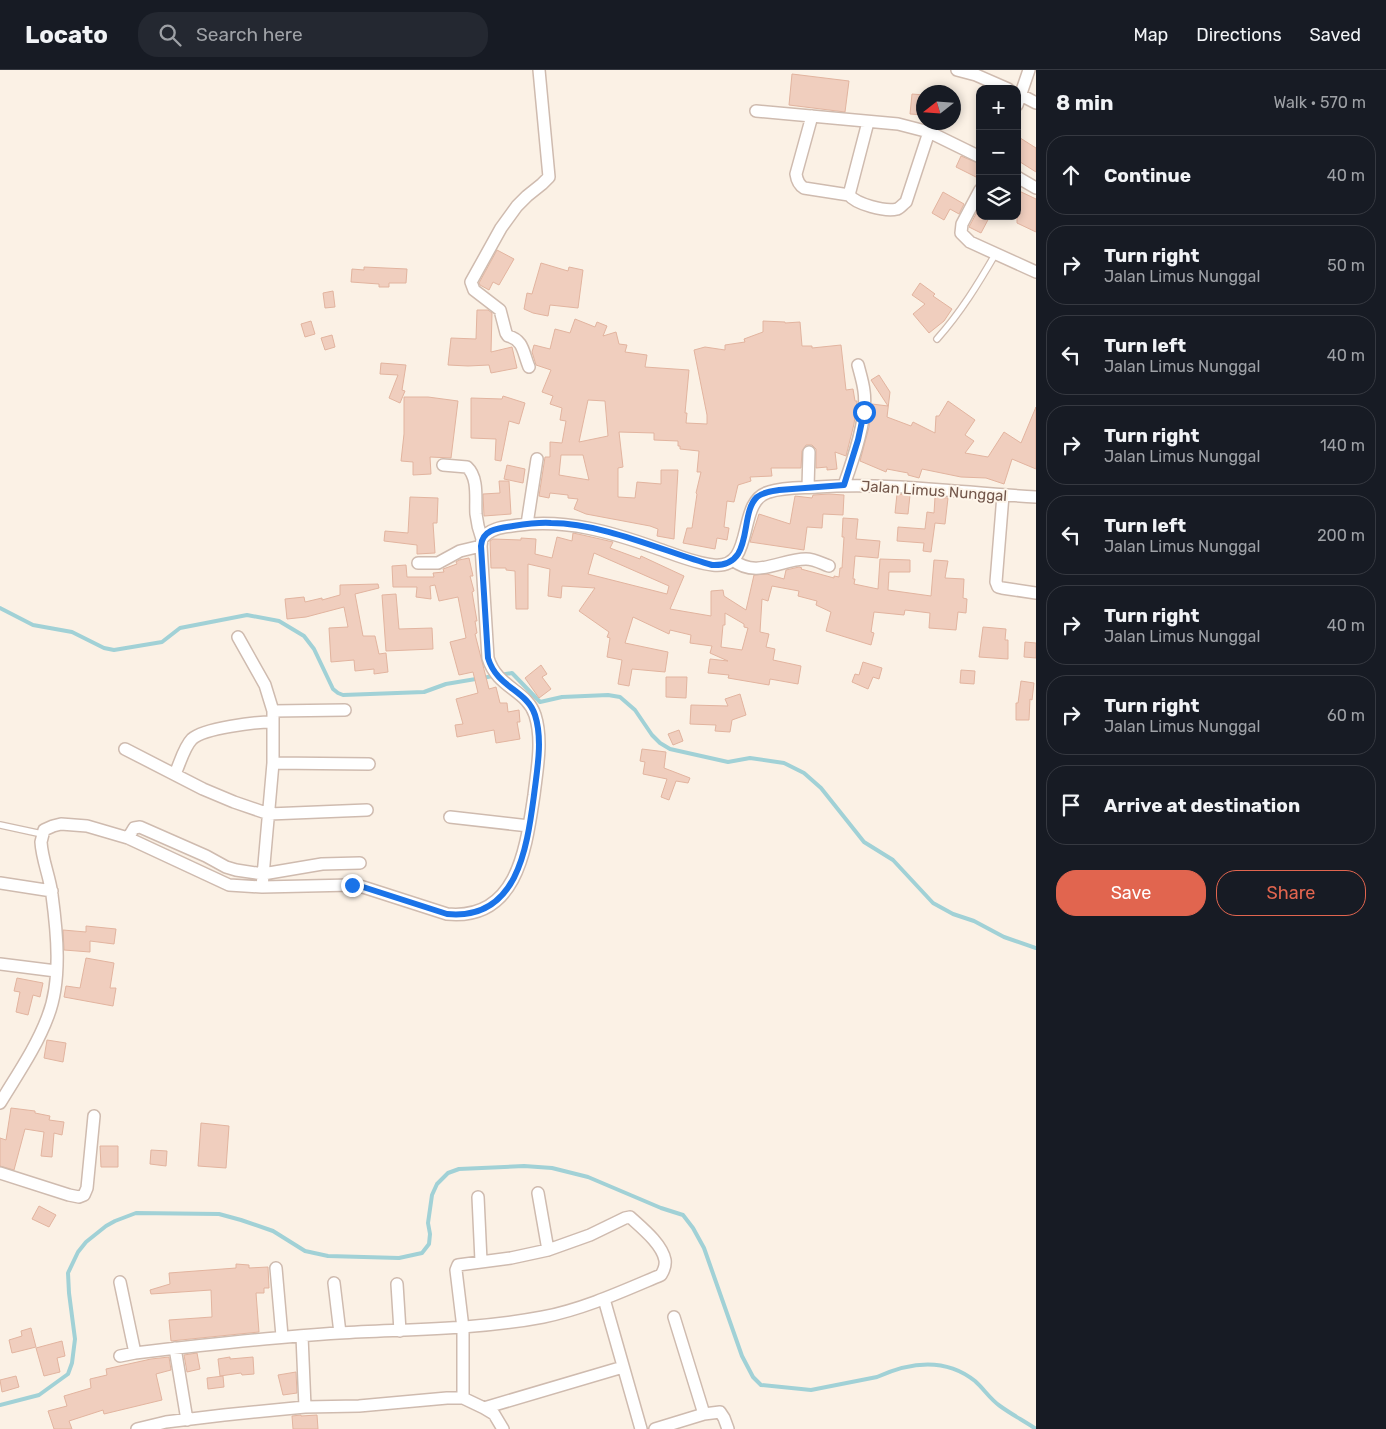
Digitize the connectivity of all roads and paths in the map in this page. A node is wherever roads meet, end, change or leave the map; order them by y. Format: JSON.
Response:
{"nodes":[{"id":1,"x":539,"y":70,"type":"edge"},
{"id":2,"x":957,"y":70,"type":"edge"},
{"id":3,"x":1028,"y":70,"type":"edge"},
{"id":4,"x":999,"y":85,"type":"edge"},
{"id":5,"x":1021,"y":91,"type":"edge"},
{"id":6,"x":1021,"y":98,"type":"edge"},
{"id":7,"x":1036,"y":104,"type":"edge"},
{"id":8,"x":756,"y":111,"type":"dead end"},
{"id":9,"x":812,"y":116,"type":"junction"},
{"id":10,"x":868,"y":122,"type":"junction"},
{"id":11,"x":929,"y":132,"type":"junction"},
{"id":12,"x":976,"y":155,"type":"edge"},
{"id":13,"x":1021,"y":180,"type":"edge"},
{"id":14,"x":1036,"y":188,"type":"edge"},
{"id":15,"x":849,"y":195,"type":"junction"},
{"id":16,"x":976,"y":198,"type":"edge"},
{"id":17,"x":996,"y":253,"type":"junction"},
{"id":18,"x":1036,"y":272,"type":"edge"},
{"id":19,"x":937,"y":339,"type":"dead end"},
{"id":20,"x":858,"y":364,"type":"dead end"},
{"id":21,"x":529,"y":366,"type":"dead end"},
{"id":22,"x":809,"y":452,"type":"dead end"},
{"id":23,"x":537,"y":459,"type":"dead end"},
{"id":24,"x":443,"y":465,"type":"dead end"},
{"id":25,"x":844,"y":485,"type":"junction"},
{"id":26,"x":808,"y":487,"type":"junction"},
{"id":27,"x":1003,"y":496,"type":"junction"},
{"id":28,"x":1036,"y":498,"type":"edge"},
{"id":29,"x":527,"y":524,"type":"junction"},
{"id":30,"x":481,"y":542,"type":"junction"},
{"id":31,"x":733,"y":560,"type":"junction"},
{"id":32,"x":418,"y":563,"type":"dead end"},
{"id":33,"x":829,"y":566,"type":"dead end"},
{"id":34,"x":1036,"y":593,"type":"edge"},
{"id":35,"x":238,"y":637,"type":"dead end"},
{"id":36,"x":345,"y":710,"type":"dead end"},
{"id":37,"x":273,"y":716,"type":"junction"},
{"id":38,"x":125,"y":749,"type":"dead end"},
{"id":39,"x":273,"y":763,"type":"junction"},
{"id":40,"x":370,"y":764,"type":"dead end"},
{"id":41,"x":175,"y":774,"type":"junction"},
{"id":42,"x":367,"y":810,"type":"dead end"},
{"id":43,"x":269,"y":814,"type":"junction"},
{"id":44,"x":450,"y":817,"type":"dead end"},
{"id":45,"x":0,"y":825,"type":"edge"},
{"id":46,"x":529,"y":826,"type":"junction"},
{"id":47,"x":42,"y":834,"type":"junction"},
{"id":48,"x":128,"y":838,"type":"junction"},
{"id":49,"x":360,"y":863,"type":"dead end"},
{"id":50,"x":263,"y":874,"type":"junction"},
{"id":51,"x":0,"y":883,"type":"edge"},
{"id":52,"x":262,"y":886,"type":"junction"},
{"id":53,"x":52,"y":891,"type":"junction"},
{"id":54,"x":0,"y":964,"type":"edge"},
{"id":55,"x":56,"y":971,"type":"junction"},
{"id":56,"x":0,"y":1103,"type":"edge"},
{"id":57,"x":94,"y":1116,"type":"dead end"},
{"id":58,"x":0,"y":1173,"type":"edge"},
{"id":59,"x":538,"y":1192,"type":"dead end"},
{"id":60,"x":478,"y":1197,"type":"dead end"},
{"id":61,"x":548,"y":1250,"type":"junction"},
{"id":62,"x":481,"y":1261,"type":"junction"},
{"id":63,"x":276,"y":1268,"type":"dead end"},
{"id":64,"x":120,"y":1282,"type":"dead end"},
{"id":65,"x":334,"y":1283,"type":"dead end"},
{"id":66,"x":397,"y":1284,"type":"dead end"},
{"id":67,"x":604,"y":1298,"type":"junction"},
{"id":68,"x":674,"y":1318,"type":"dead end"},
{"id":69,"x":463,"y":1328,"type":"junction"},
{"id":70,"x":400,"y":1331,"type":"junction"},
{"id":71,"x":340,"y":1333,"type":"junction"},
{"id":72,"x":282,"y":1336,"type":"junction"},
{"id":73,"x":302,"y":1336,"type":"junction"},
{"id":74,"x":175,"y":1348,"type":"junction"},
{"id":75,"x":135,"y":1353,"type":"junction"},
{"id":76,"x":120,"y":1356,"type":"dead end"},
{"id":77,"x":623,"y":1367,"type":"junction"},
{"id":78,"x":463,"y":1398,"type":"junction"},
{"id":79,"x":305,"y":1407,"type":"junction"},
{"id":80,"x":484,"y":1408,"type":"junction"},
{"id":81,"x":704,"y":1414,"type":"junction"},
{"id":82,"x":187,"y":1420,"type":"junction"},
{"id":83,"x":137,"y":1429,"type":"edge"},
{"id":84,"x":503,"y":1429,"type":"edge"},
{"id":85,"x":641,"y":1429,"type":"edge"},
{"id":86,"x":655,"y":1429,"type":"edge"},
{"id":87,"x":728,"y":1429,"type":"edge"}],
"edges":[{"from":1,"to":21,"type":"street"},
{"from":2,"to":4,"type":"street"},
{"from":3,"to":5,"type":"street"},
{"from":6,"to":7,"type":"street"},
{"from":8,"to":9,"type":"street"},
{"from":9,"to":10,"type":"street"},
{"from":9,"to":15,"type":"street"},
{"from":10,"to":11,"type":"street"},
{"from":10,"to":15,"type":"street"},
{"from":11,"to":12,"type":"street"},
{"from":11,"to":15,"type":"street"},
{"from":13,"to":14,"type":"street"},
{"from":16,"to":17,"type":"street"},
{"from":17,"to":18,"type":"street"},
{"from":17,"to":19,"type":"lane"},
{"from":20,"to":25,"type":"street"},
{"from":22,"to":26,"type":"street"},
{"from":23,"to":29,"type":"street"},
{"from":24,"to":30,"type":"street"},
{"from":25,"to":26,"type":"street","name":"Jalan Limus Nunggal"},
{"from":25,"to":27,"type":"street","name":"Jalan Limus Nunggal"},
{"from":26,"to":31,"type":"street","name":"Jalan Limus Nunggal"},
{"from":27,"to":28,"type":"street","name":"Jalan Limus Nunggal"},
{"from":27,"to":34,"type":"street"},
{"from":29,"to":30,"type":"street"},
{"from":29,"to":31,"type":"street"},
{"from":30,"to":32,"type":"street"},
{"from":30,"to":46,"type":"street"},
{"from":31,"to":33,"type":"street"},
{"from":35,"to":37,"type":"street"},
{"from":36,"to":37,"type":"street"},
{"from":37,"to":39,"type":"street"},
{"from":37,"to":41,"type":"street"},
{"from":38,"to":41,"type":"street"},
{"from":39,"to":40,"type":"street"},
{"from":39,"to":43,"type":"street"},
{"from":41,"to":43,"type":"street"},
{"from":42,"to":43,"type":"street"},
{"from":43,"to":50,"type":"street"},
{"from":44,"to":46,"type":"street"},
{"from":45,"to":47,"type":"lane"},
{"from":46,"to":52,"type":"street"},
{"from":47,"to":48,"type":"street"},
{"from":47,"to":53,"type":"street"},
{"from":48,"to":50,"type":"street"},
{"from":48,"to":52,"type":"street"},
{"from":49,"to":50,"type":"street"},
{"from":50,"to":52,"type":"street"},
{"from":51,"to":53,"type":"street"},
{"from":53,"to":55,"type":"street"},
{"from":54,"to":55,"type":"street"},
{"from":55,"to":56,"type":"street"},
{"from":57,"to":58,"type":"street"},
{"from":59,"to":61,"type":"street"},
{"from":60,"to":62,"type":"street"},
{"from":61,"to":62,"type":"street"},
{"from":61,"to":67,"type":"street"},
{"from":62,"to":69,"type":"street"},
{"from":63,"to":72,"type":"street"},
{"from":64,"to":75,"type":"street"},
{"from":65,"to":71,"type":"street"},
{"from":66,"to":70,"type":"street"},
{"from":67,"to":69,"type":"street"},
{"from":67,"to":77,"type":"street"},
{"from":68,"to":81,"type":"street"},
{"from":69,"to":70,"type":"street"},
{"from":69,"to":78,"type":"street"},
{"from":70,"to":71,"type":"street"},
{"from":71,"to":73,"type":"street"},
{"from":72,"to":73,"type":"street"},
{"from":72,"to":74,"type":"street"},
{"from":73,"to":79,"type":"street"},
{"from":74,"to":75,"type":"street"},
{"from":74,"to":82,"type":"street"},
{"from":75,"to":76,"type":"street"},
{"from":77,"to":80,"type":"street"},
{"from":77,"to":85,"type":"street"},
{"from":78,"to":79,"type":"street"},
{"from":78,"to":80,"type":"street"},
{"from":79,"to":82,"type":"street"},
{"from":80,"to":84,"type":"street"},
{"from":81,"to":86,"type":"street"},
{"from":81,"to":87,"type":"street"},
{"from":82,"to":83,"type":"street"}]}
